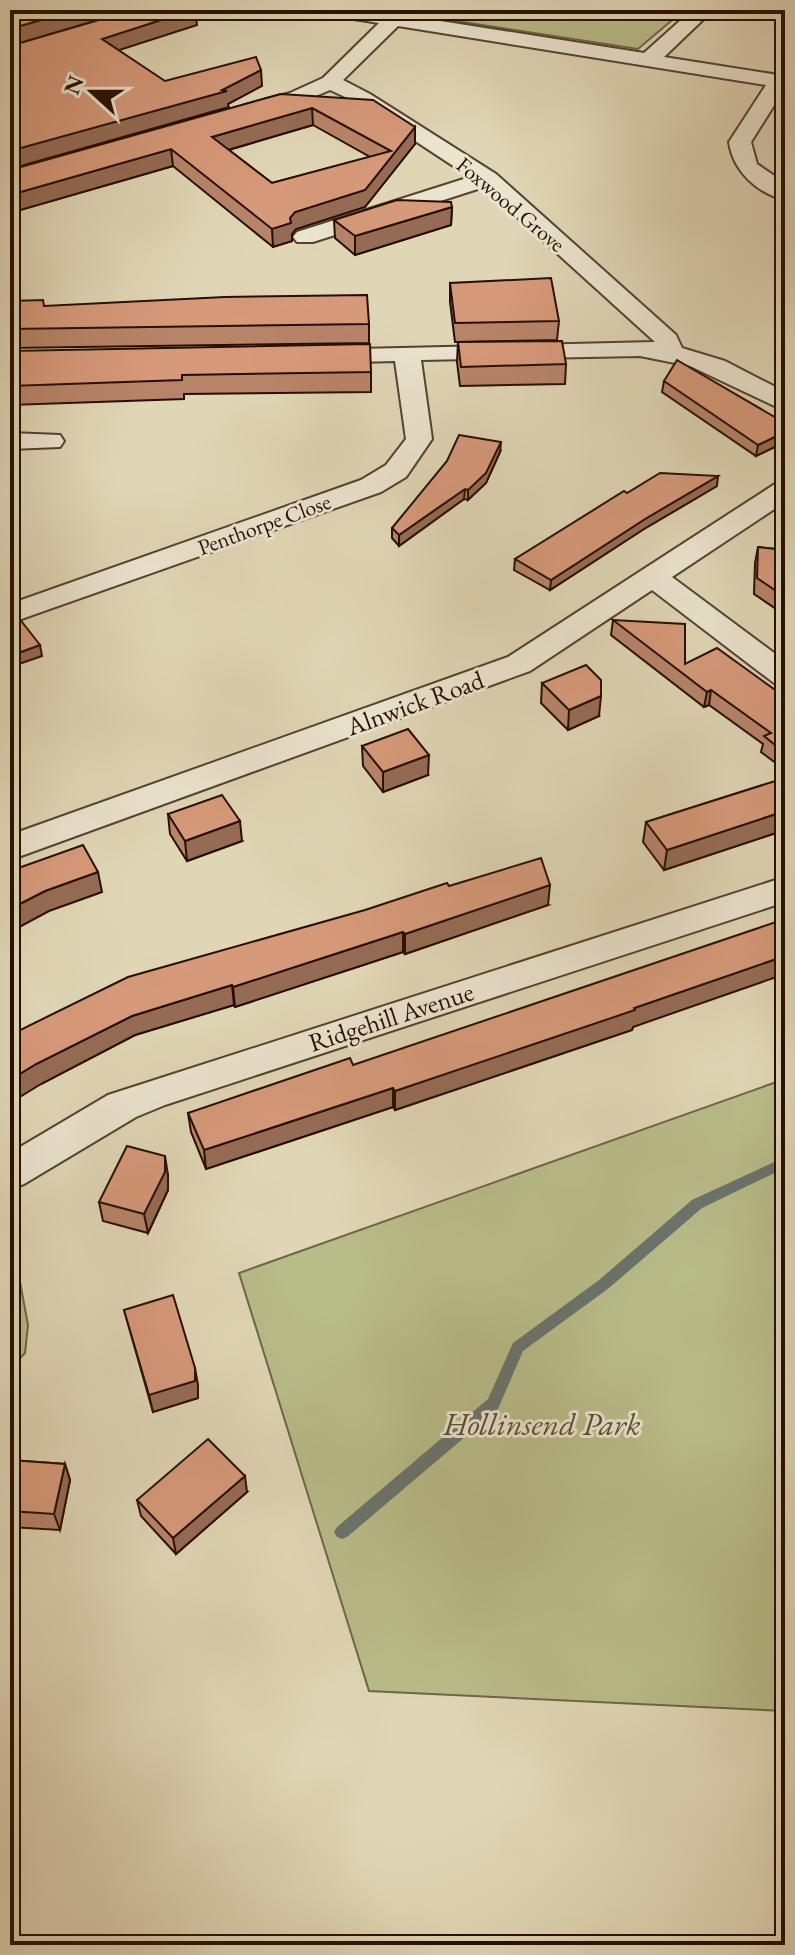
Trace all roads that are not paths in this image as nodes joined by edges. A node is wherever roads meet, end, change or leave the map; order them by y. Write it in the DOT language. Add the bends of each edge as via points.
graph roads {
  1 [pos="335,10"];
  2 [pos="703,10"];
  3 [pos="393,20"];
  4 [pos="649,60"];
  5 [pos="330,82"];
  6 [pos="782,82"];
  7 [pos="236,114"];
  8 [pos="488,179"];
  9 [pos="785,193"];
  10 [pos="305,237"];
  11 [pos="671,351"];
  12 [pos="407,353"];
  13 [pos="296,355"];
  14 [pos="785,403"];
  15 [pos="10,441"];
  16 [pos="51,441"];
  17 [pos="785,490"];
  18 [pos="654,577"];
  19 [pos="10,614"];
  20 [pos="785,676"];
  21 [pos="10,848"];
  22 [pos="785,889"];
  23 [pos="10,1173"];
  1 -- 3 [label="street"];
  2 -- 4 [label="street"];
  3 -- 4 [label="street"];
  3 -- 5 [label="street"];
  4 -- 6 [label="street"];
  5 -- 7 [label="street"];
  5 -- 8 [label="street, Foxwood Grove"];
  6 -- 9 [label="street" via="740,142 740,151 750,170"];
  8 -- 10 [label="street"];
  8 -- 11 [label="street, Foxwood Grove" via="667,340"];
  11 -- 12 [label="street" via="606,347"];
  11 -- 14 [label="street" via="721,368"];
  12 -- 13 [label="street"];
  12 -- 19 [label="street, Penthorpe Close" via="419,439 396,471 371,486"];
  15 -- 16 [label="street"];
  17 -- 18 [label="street, Alnwick Road"];
  18 -- 20 [label="street"];
  18 -- 21 [label="street, Alnwick Road" via="499,673"];
  22 -- 23 [label="street, Ridgehill Avenue" via="152,1094 122,1106"];
}
